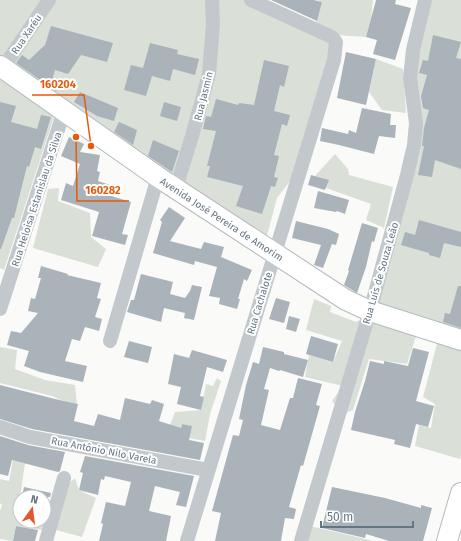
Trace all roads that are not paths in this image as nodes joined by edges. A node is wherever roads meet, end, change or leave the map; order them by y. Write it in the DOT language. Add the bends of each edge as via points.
graph roads {
  1 [pos="49,0"];
  2 [pos="212,0"];
  3 [pos="251,0"];
  4 [pos="425,0"];
  5 [pos="2,67"];
  6 [pos="64,111"];
  7 [pos="158,177"];
  8 [pos="176,188"];
  9 [pos="274,252"];
  10 [pos="0,309"];
  11 [pos="370,311"];
  12 [pos="110,340"];
  13 [pos="461,340"];
  14 [pos="0,427"];
  15 [pos="208,470"];
  16 [pos="64,478"];
  17 [pos="461,493"];
  18 [pos="46,541"];
  19 [pos="187,541"];
  20 [pos="302,541"];
  21 [pos="447,541"];
  1 -- 5 [label="street, Rua Xaréu"];
  2 -- 8 [label="street, Rua Jasmin" via="209,74"];
  3 -- 9 [label="street, Rua Cachalote" via="326,34 336,42 334,60"];
  4 -- 11 [label="street, Rua Luís de Souza Leão" via="413,50 410,78 416,123 414,145"];
  5 -- 6 [label="main road, Avenida José Pereira de Amorim"];
  6 -- 7 [label="main road, Avenida José Pereira de Amorim"];
  6 -- 10 [label="street, Rua Heloisa Estanislau da Silva"];
  7 -- 8 [label="main road, Avenida José Pereira de Amorim"];
  7 -- 12 [label="street"];
  8 -- 9 [label="main road, Avenida José Pereira de Amorim"];
  9 -- 11 [label="main road, Avenida José Pereira de Amorim" via="346,300"];
  9 -- 15 [label="street, Rua Cachalote"];
  11 -- 13 [label="main road, Avenida José Pereira de Amorim"];
  11 -- 20 [label="street, Rua Luís de Souza Leão"];
  14 -- 15 [label="street, Rua Antônio Nilo Varela" via="30,437"];
  15 -- 19 [label="street, Rua Cachalote"];
  16 -- 18 [label="street"];
  17 -- 21 [label="main road"];
}
